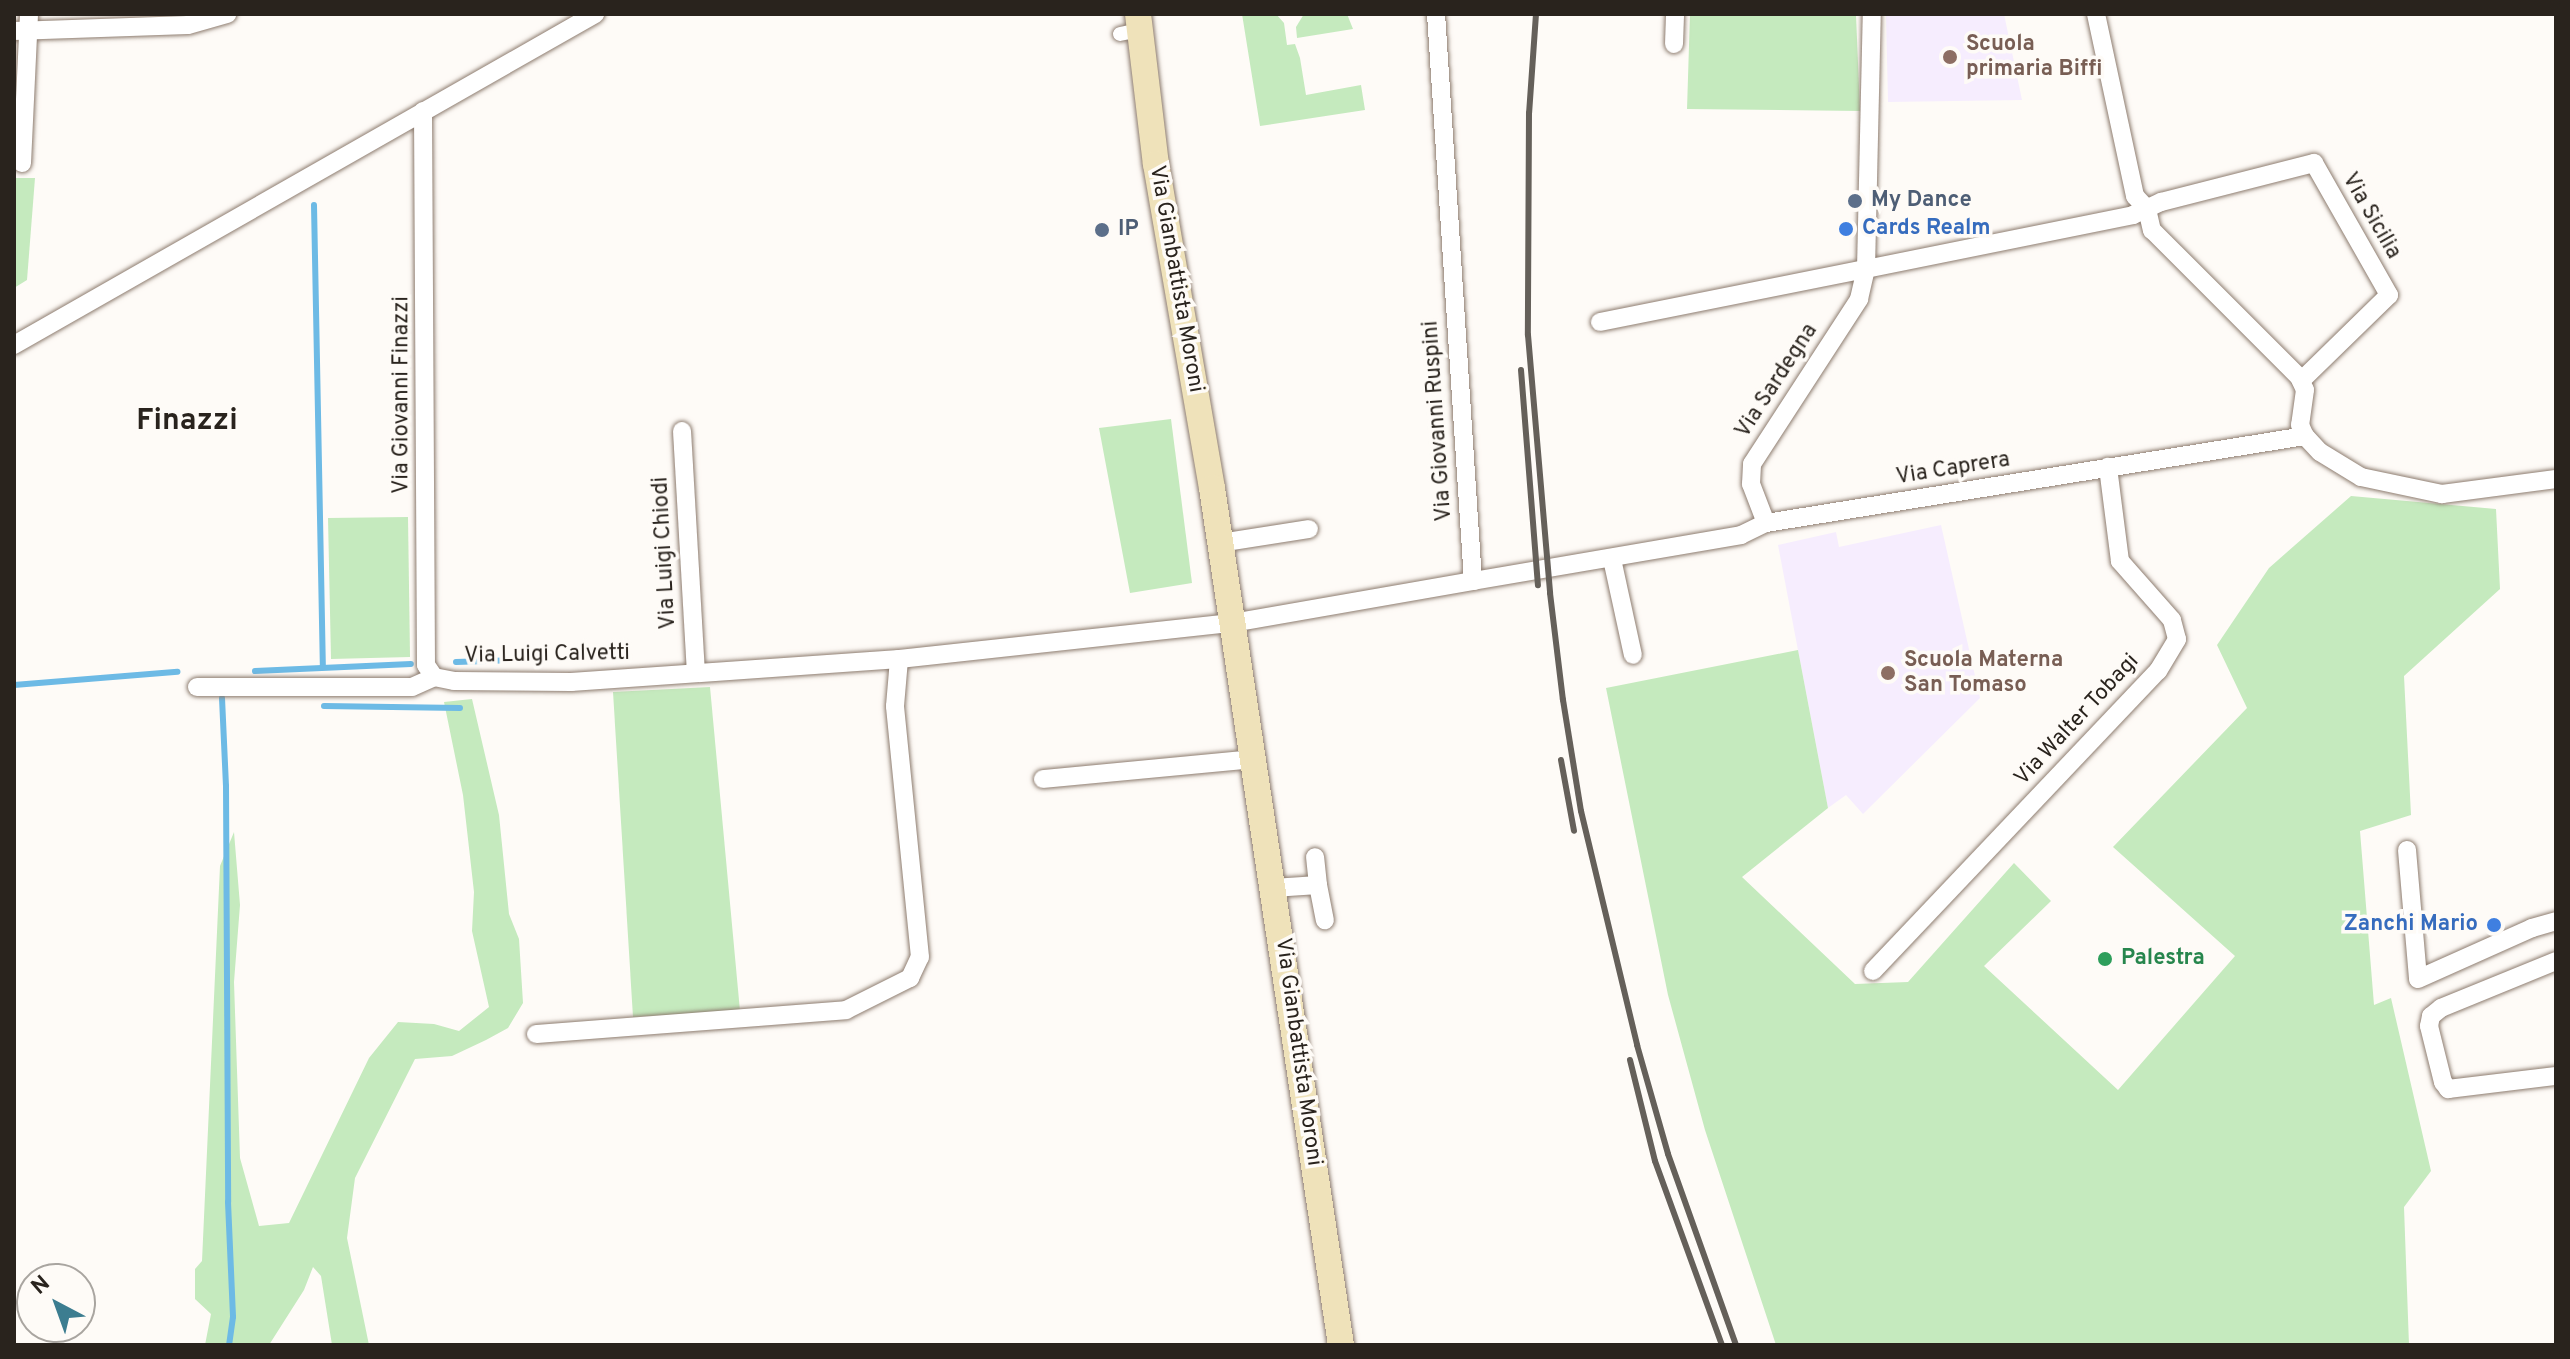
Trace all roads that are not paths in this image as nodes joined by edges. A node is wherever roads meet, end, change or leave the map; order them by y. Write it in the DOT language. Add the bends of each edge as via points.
graph roads {
  1 [pos="227,14"];
  2 [pos="595,14"];
  3 [pos="1436,14"];
  4 [pos="1675,14"];
  5 [pos="1872,14"];
  6 [pos="2096,14"];
  7 [pos="1135,22"];
  8 [pos="24,25"];
  9 [pos="1674,44"];
  10 [pos="423,111"];
  11 [pos="22,163"];
  12 [pos="2147,209"];
  13 [pos="1866,269"];
  14 [pos="1600,322"];
  15 [pos="14,345"];
  16 [pos="2301,381"];
  17 [pos="682,431"];
  18 [pos="2305,436"];
  19 [pos="2108,467"];
  20 [pos="2556,479"];
  21 [pos="1766,523"];
  22 [pos="1309,529"];
  23 [pos="1220,543"];
  24 [pos="1612,559"];
  25 [pos="1473,581"];
  26 [pos="1232,623"];
  27 [pos="1633,655"];
  28 [pos="899,659"];
  29 [pos="696,673"];
  30 [pos="434,677"];
  31 [pos="197,687"];
  32 [pos="1253,759"];
  33 [pos="1043,779"];
  34 [pos="2407,850"];
  35 [pos="1315,857"];
  36 [pos="1318,885"];
  37 [pos="1273,888"];
  38 [pos="1325,920"];
  39 [pos="2556,921"];
  40 [pos="2556,961"];
  41 [pos="1873,971"];
  42 [pos="536,1034"];
  43 [pos="2556,1076"];
  44 [pos="1341,1345"];
  1 -- 8 [label="street" via="188,25"];
  2 -- 10 [label="street"];
  3 -- 25 [label="street, Via Giovanni Ruspini"];
  4 -- 9 [label="street"];
  5 -- 13 [label="street, Via Sardegna"];
  6 -- 12 [label="street" via="2135,196"];
  7 -- 23 [label="main road, Via Gianbattista Moroni"];
  8 -- 11 [label="street"];
  10 -- 15 [label="street"];
  10 -- 30 [label="street, Via Giovanni Finazzi" via="426,665"];
  12 -- 13 [label="street"];
  12 -- 16 [label="street" via="2152,230"];
  12 -- 16 [label="street, Via Sicilia" via="2314,163 2389,295"];
  13 -- 14 [label="street"];
  13 -- 21 [label="street, Via Sardegna" via="1859,299 1752,464 1751,484"];
  16 -- 18 [label="street" via="2305,399 2300,425"];
  17 -- 29 [label="street, Via Luigi Chiodi"];
  18 -- 19 [label="street, Via Caprera"];
  18 -- 20 [label="street" via="2338,466 2361,477 2442,494"];
  19 -- 21 [label="street, Via Caprera"];
  19 -- 41 [label="street, Via Walter Tobagi" via="2120,561 2172,620 2177,639 2158,671"];
  21 -- 24 [label="street, Via Caprera" via="1741,535"];
  22 -- 23 [label="street"];
  23 -- 26 [label="main road, Via Gianbattista Moroni"];
  24 -- 25 [label="street, Via Caprera"];
  24 -- 27 [label="street"];
  25 -- 26 [label="street"];
  26 -- 28 [label="street, Via Luigi Calvetti"];
  26 -- 32 [label="main road, Via Gianbattista Moroni"];
  28 -- 29 [label="street, Via Luigi Calvetti"];
  28 -- 42 [label="street" via="895,706 920,957 910,978 846,1010"];
  29 -- 30 [label="street, Via Luigi Calvetti" via="571,682"];
  30 -- 31 [label="street, Via Luigi Calvetti" via="412,687"];
  32 -- 33 [label="street"];
  32 -- 37 [label="main road, Via Gianbattista Moroni"];
  34 -- 39 [label="street" via="2418,979"];
  35 -- 36 [label="street"];
  36 -- 37 [label="street"];
  36 -- 38 [label="street"];
  37 -- 44 [label="main road, Via Gianbattista Moroni"];
  40 -- 43 [label="street" via="2436,1011 2429,1026 2448,1089"];
}
